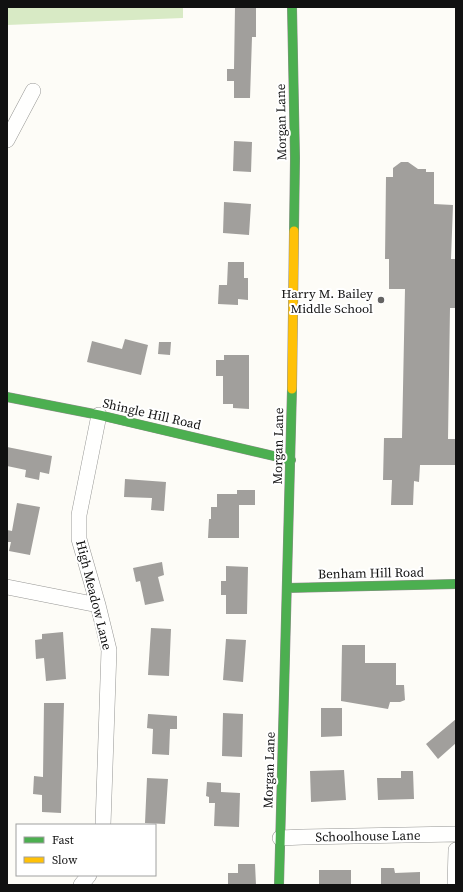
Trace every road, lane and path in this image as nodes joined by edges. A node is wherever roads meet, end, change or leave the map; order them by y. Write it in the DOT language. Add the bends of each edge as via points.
graph roads {
  1 [pos="292,7"];
  2 [pos="33,91"];
  3 [pos="7,140"];
  4 [pos="7,397"];
  5 [pos="99,415"];
  6 [pos="290,460"];
  7 [pos="456,584"];
  8 [pos="7,587"];
  9 [pos="287,588"];
  10 [pos="98,605"];
  11 [pos="103,824"];
  12 [pos="456,834"];
  13 [pos="280,838"];
  14 [pos="456,850"];
  15 [pos="88,876"];
  16 [pos="81,885"];
  17 [pos="279,885"];
  18 [pos="455,885"];
  1 -- 6 [label="street, Morgan Lane" via="295,158"];
  2 -- 3 [label="street"];
  4 -- 5 [label="street, Shingle Hill Road"];
  5 -- 6 [label="street, Shingle Hill Road"];
  5 -- 10 [label="street, High Meadow Lane" via="79,514 79,539"];
  6 -- 9 [label="street, Morgan Lane"];
  7 -- 9 [label="street, Benham Hill Road"];
  8 -- 10 [label="street"];
  9 -- 13 [label="street, Morgan Lane"];
  10 -- 11 [label="street, High Meadow Lane" via="109,650"];
  12 -- 13 [label="street, Schoolhouse Lane"];
  13 -- 17 [label="street, Morgan Lane"];
  14 -- 18 [label="street"];
  15 -- 16 [label="street"];
}
